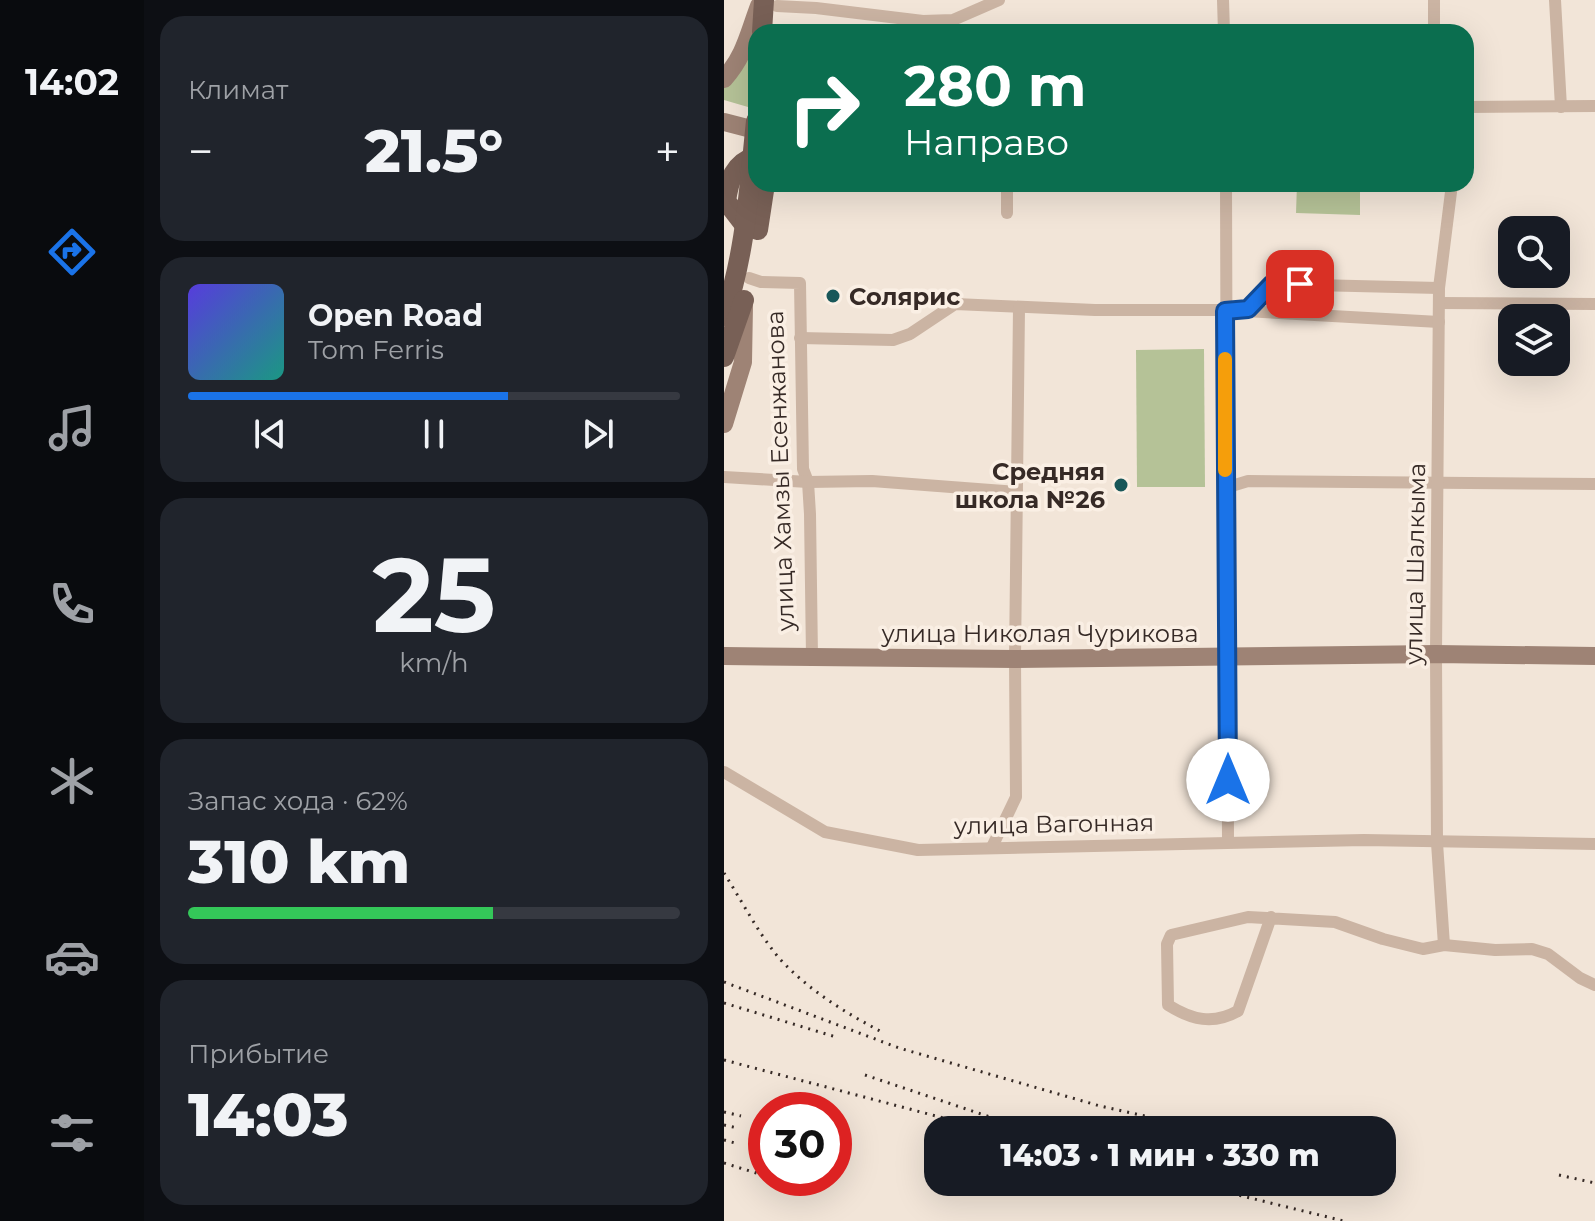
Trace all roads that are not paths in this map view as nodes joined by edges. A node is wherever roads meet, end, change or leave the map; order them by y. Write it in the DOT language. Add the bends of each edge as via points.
graph roads {
  1 [pos="999,0"];
  2 [pos="1223,0"];
  3 [pos="1434,0"];
  4 [pos="1555,0"];
  5 [pos="770,2"];
  6 [pos="758,24"];
  7 [pos="764,24"];
  8 [pos="774,24"];
  9 [pos="1224,24"];
  10 [pos="1434,24"];
  11 [pos="748,42"];
  12 [pos="724,79"];
  13 [pos="1595,106"];
  14 [pos="1474,107"];
  15 [pos="1561,107"];
  16 [pos="724,122"];
  17 [pos="748,128"];
  18 [pos="748,160"];
  19 [pos="750,192"];
  20 [pos="763,192"];
  21 [pos="1007,192"];
  22 [pos="1226,192"];
  23 [pos="1451,192"];
  24 [pos="725,200"];
  25 [pos="1007,213"];
  26 [pos="746,227"];
  27 [pos="741,252"];
  28 [pos="1439,288"];
  29 [pos="739,290"];
  30 [pos="1439,303"];
  31 [pos="1595,304"];
  32 [pos="1019,308"];
  33 [pos="1241,310"];
  34 [pos="1225,311"];
  35 [pos="724,316"];
  36 [pos="1439,322"];
  37 [pos="800,338"];
  38 [pos="724,357"];
  39 [pos="724,424"];
  40 [pos="724,477"];
  41 [pos="808,482"];
  42 [pos="1439,483"];
  43 [pos="1595,484"];
  44 [pos="1225,488"];
  45 [pos="1017,492"];
  46 [pos="1436,654"];
  47 [pos="724,656"];
  48 [pos="1595,656"];
  49 [pos="812,657"];
  50 [pos="1227,657"];
  51 [pos="1015,659"];
  52 [pos="724,772"];
  53 [pos="1228,842"];
  54 [pos="1437,843"];
  55 [pos="1595,844"];
  56 [pos="992,847"];
  57 [pos="1271,917"];
  58 [pos="1444,945"];
  59 [pos="1595,985"];
  1 -- 5 [label="street" via="953,20 923,21"];
  2 -- 9 [label="street"];
  3 -- 10 [label="street"];
  4 -- 15 [label="street"];
  5 -- 6 [label="street"];
  5 -- 7 [label="main road"];
  5 -- 8 [label="main road"];
  11 -- 12 [label="street"];
  13 -- 15 [label="street"];
  14 -- 15 [label="street"];
  16 -- 17 [label="street"];
  18 -- 24 [label="main road" via="733,174"];
  19 -- 26 [label="main road, улица Хамзы Есенжанова"];
  20 -- 29 [label="main road, улица Хамзы Есенжанова"];
  21 -- 25 [label="street"];
  22 -- 34 [label="street"];
  23 -- 28 [label="street, улица Шалкыма"];
  24 -- 26 [label="main road"];
  26 -- 27 [label="main road, улица Хамзы Есенжанова"];
  27 -- 29 [label="street"];
  27 -- 35 [label="main road, улица Хамзы Есенжанова"];
  28 -- 30 [label="street, улица Шалкыма"];
  28 -- 33 [label="street" via="1272,284 1254,305"];
  29 -- 37 [label="street, улица Хамзы Есенжанова" via="761,282 800,283"];
  29 -- 38 [label="main road, улица Хамзы Есенжанова"];
  29 -- 39 [label="street" via="743,362"];
  30 -- 31 [label="street"];
  30 -- 36 [label="street, улица Шалкыма"];
  32 -- 34 [label="street"];
  32 -- 37 [label="street" via="955,304 893,340"];
  32 -- 45 [label="street"];
  33 -- 34 [label="street"];
  33 -- 36 [label="street"];
  34 -- 44 [label="street"];
  36 -- 42 [label="street, улица Шалкыма"];
  37 -- 41 [label="street, улица Хамзы Есенжанова" via="803,469"];
  40 -- 41 [label="street"];
  41 -- 45 [label="street" via="872,481"];
  41 -- 49 [label="street, улица Хамзы Есенжанова"];
  42 -- 43 [label="street"];
  42 -- 44 [label="street" via="1248,481"];
  42 -- 46 [label="street, улица Шалкыма"];
  44 -- 50 [label="street"];
  45 -- 51 [label="street"];
  46 -- 48 [label="street, улица Николая Чурикова"];
  46 -- 50 [label="street, улица Николая Чурикова"];
  46 -- 54 [label="street, улица Шалкыма"];
  47 -- 49 [label="street, улица Николая Чурикова"];
  49 -- 51 [label="street, улица Николая Чурикова"];
  50 -- 51 [label="street, улица Николая Чурикова"];
  50 -- 53 [label="street"];
  51 -- 56 [label="street" via="1016,797"];
  52 -- 56 [label="street, улица Вагонная" via="825,832 918,850"];
  53 -- 54 [label="street, улица Вагонная"];
  53 -- 56 [label="street, улица Вагонная"];
  54 -- 55 [label="street, улица Вагонная"];
  54 -- 58 [label="street, улица Шалкыма"];
  57 -- 57 [label="street" via="1238,1011 1206,1021 1168,1005 1171,935 1248,917"];
  57 -- 58 [label="street" via="1335,922 1423,949"];
  58 -- 59 [label="street" via="1532,949"];
}
